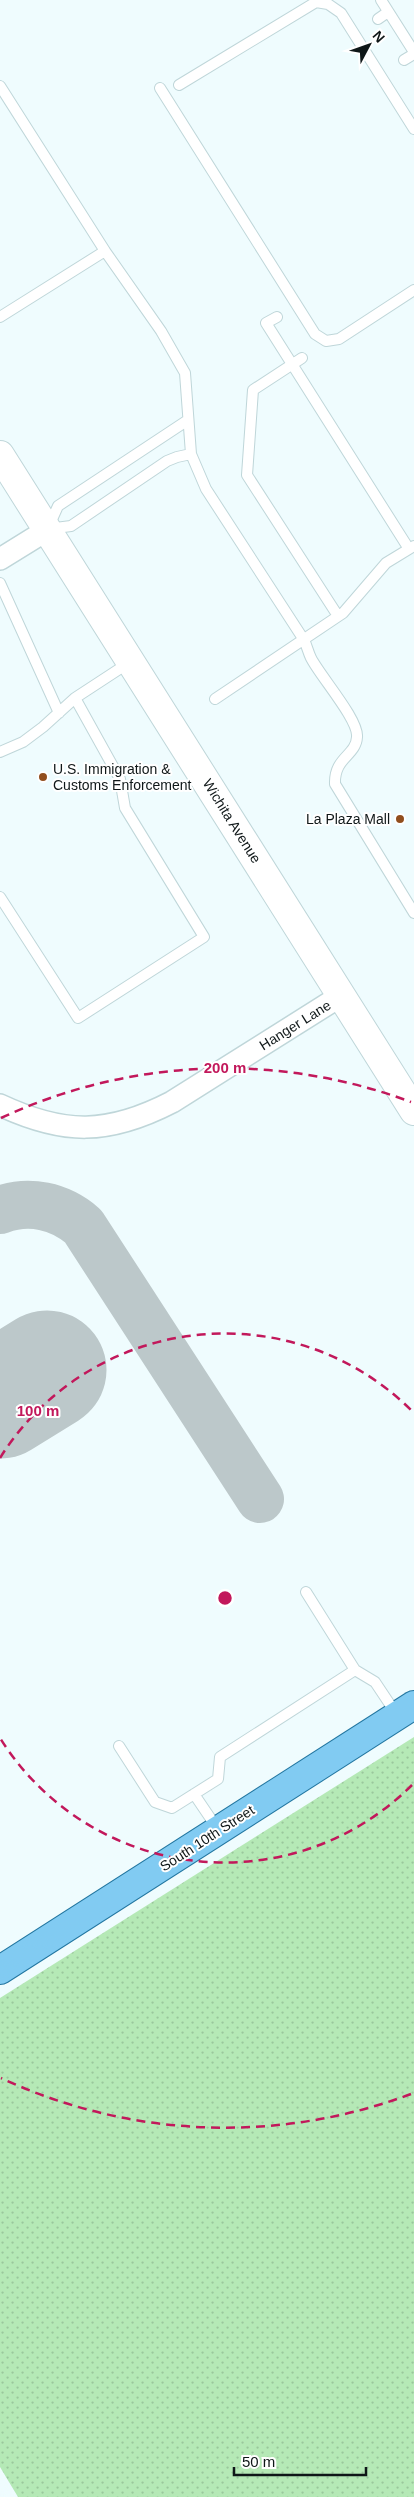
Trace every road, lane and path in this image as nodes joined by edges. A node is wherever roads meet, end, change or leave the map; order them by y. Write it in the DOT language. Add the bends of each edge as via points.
graph roads {
  1 [pos="381,0"];
  2 [pos="388,12"];
  3 [pos="378,19"];
  4 [pos="414,53"];
  5 [pos="404,60"];
  6 [pos="179,85"];
  7 [pos="0,86"];
  8 [pos="160,88"];
  9 [pos="414,130"];
  10 [pos="104,251"];
  11 [pos="414,290"];
  12 [pos="277,317"];
  13 [pos="0,318"];
  14 [pos="302,358"];
  15 [pos="292,365"];
  16 [pos="188,420"];
  17 [pos="191,454"];
  18 [pos="0,455"];
  19 [pos="47,530"];
  20 [pos="412,547"];
  21 [pos="0,559"];
  22 [pos="0,583"];
  23 [pos="338,616"];
  24 [pos="304,640"];
  25 [pos="131,662"];
  26 [pos="75,698"];
  27 [pos="215,699"];
  28 [pos="59,713"];
  29 [pos="0,752"];
  30 [pos="0,897"];
  31 [pos="414,913"];
  32 [pos="342,995"];
  33 [pos="0,1105"];
  34 [pos="414,1111"];
  35 [pos="306,1592"];
  36 [pos="355,1670"];
  37 [pos="406,1711"];
  38 [pos="119,1746"];
  39 [pos="194,1794"];
  40 [pos="218,1830"];
  41 [pos="0,1970"];
  1 -- 2 [label="lane"];
  2 -- 3 [label="lane"];
  2 -- 4 [label="lane"];
  4 -- 5 [label="lane"];
  6 -- 9 [label="lane" via="316,2 328,4 341,13"];
  7 -- 10 [label="lane"];
  8 -- 11 [label="lane" via="315,334 326,341 339,339"];
  10 -- 13 [label="lane"];
  10 -- 16 [label="lane" via="138,296 185,373"];
  12 -- 15 [label="lane" via="266,323"];
  14 -- 15 [label="lane"];
  15 -- 20 [label="lane"];
  15 -- 23 [label="lane" via="253,390 247,475"];
  16 -- 17 [label="lane"];
  16 -- 19 [label="lane" via="58,506"];
  17 -- 19 [label="lane" via="167,461 71,526"];
  17 -- 24 [label="lane" via="206,489"];
  18 -- 19 [label="main road, Wichita Avenue"];
  19 -- 21 [label="street"];
  19 -- 25 [label="main road, Wichita Avenue"];
  20 -- 23 [label="lane" via="386,563"];
  22 -- 28 [label="lane"];
  23 -- 24 [label="lane"];
  24 -- 27 [label="lane"];
  24 -- 31 [label="lane" via="311,658 357,732 355,745 337,767 335,784"];
  25 -- 26 [label="lane"];
  25 -- 32 [label="main road, Wichita Avenue"];
  26 -- 28 [label="lane"];
  26 -- 30 [label="lane" via="120,780 125,808 204,937 78,1018"];
  28 -- 29 [label="lane" via="23,742"];
  32 -- 33 [label="street, Hanger Lane" via="143,1117 104,1127 62,1127"];
  32 -- 34 [label="main road, Wichita Avenue"];
  35 -- 36 [label="lane"];
  36 -- 37 [label="lane" via="375,1682"];
  36 -- 39 [label="lane" via="220,1757 218,1779"];
  37 -- 40 [label="main road, South 10th Street"];
  38 -- 39 [label="lane" via="155,1802 172,1808"];
  39 -- 40 [label="lane"];
  40 -- 41 [label="main road, South 10th Street"];
}
